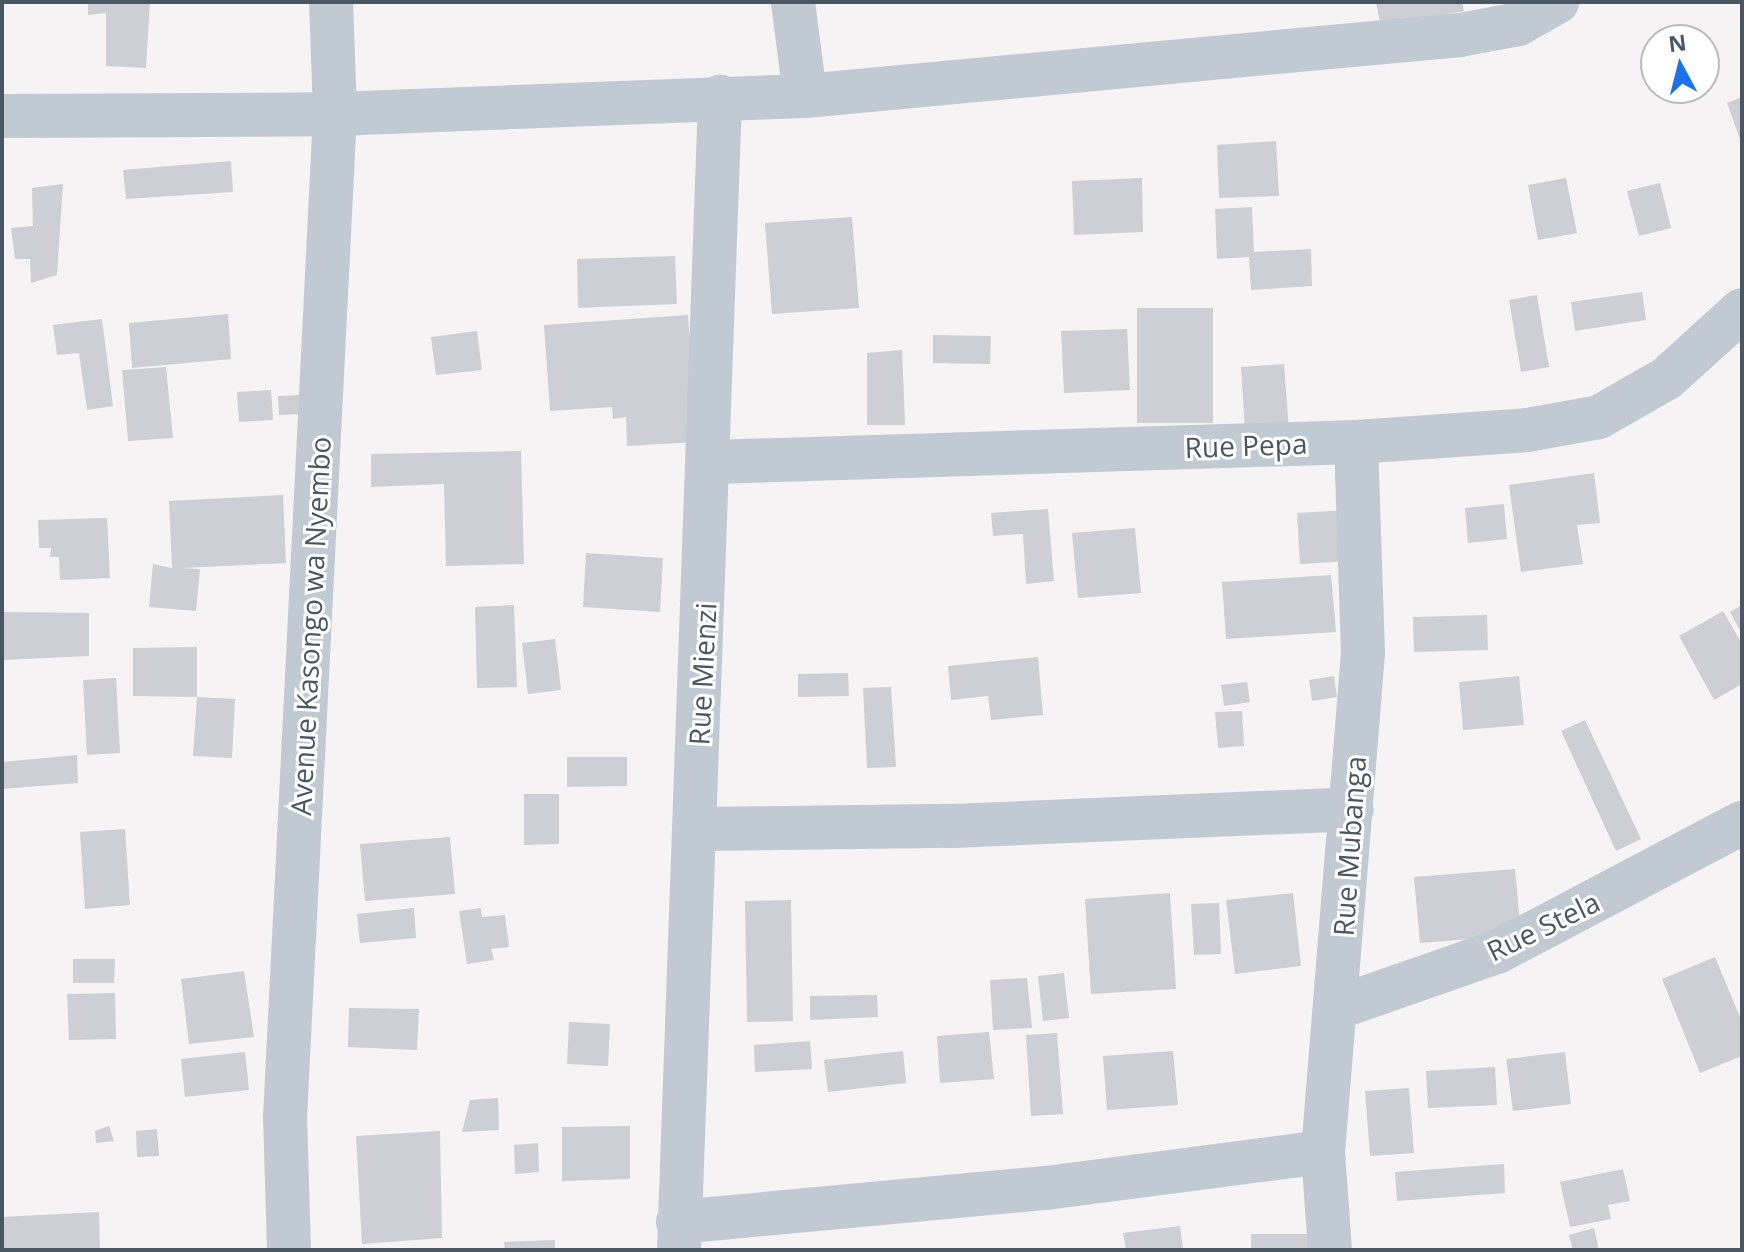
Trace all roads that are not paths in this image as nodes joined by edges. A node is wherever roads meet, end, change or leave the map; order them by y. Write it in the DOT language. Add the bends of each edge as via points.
graph roads {
  1 [pos="331,2"];
  2 [pos="793,2"];
  3 [pos="1557,2"];
  4 [pos="805,96"];
  5 [pos="720,97"];
  6 [pos="335,114"];
  7 [pos="2,116"];
  8 [pos="1742,310"];
  9 [pos="1356,442"];
  10 [pos="712,462"];
  11 [pos="1352,809"];
  12 [pos="1742,823"];
  13 [pos="695,829"];
  14 [pos="1336,1008"];
  15 [pos="1323,1152"];
  16 [pos="678,1236"];
  17 [pos="289,1250"];
  18 [pos="1330,1250"];
  1 -- 6 [label="street, Avenue Kasongo wa Nyembo"];
  2 -- 4 [label="street"];
  3 -- 4 [label="street" via="1518,24 1460,35"];
  4 -- 5 [label="street"];
  5 -- 6 [label="street"];
  5 -- 10 [label="street, Rue Mienzi"];
  6 -- 7 [label="street"];
  6 -- 17 [label="street, Avenue Kasongo wa Nyembo" via="285,1118"];
  8 -- 9 [label="street, Rue Pepa" via="1667,378 1599,417 1527,430"];
  9 -- 10 [label="street, Rue Pepa"];
  9 -- 11 [label="street, Rue Mubanga" via="1363,653"];
  10 -- 13 [label="street, Rue Mienzi"];
  11 -- 13 [label="street" via="952,826"];
  11 -- 14 [label="street, Rue Mubanga"];
  12 -- 14 [label="street, Rue Stela" via="1497,952"];
  13 -- 16 [label="street, Rue Mienzi"];
  14 -- 15 [label="street, Rue Mubanga"];
  15 -- 16 [label="street"];
  15 -- 18 [label="street, Rue Mubanga"];
}
